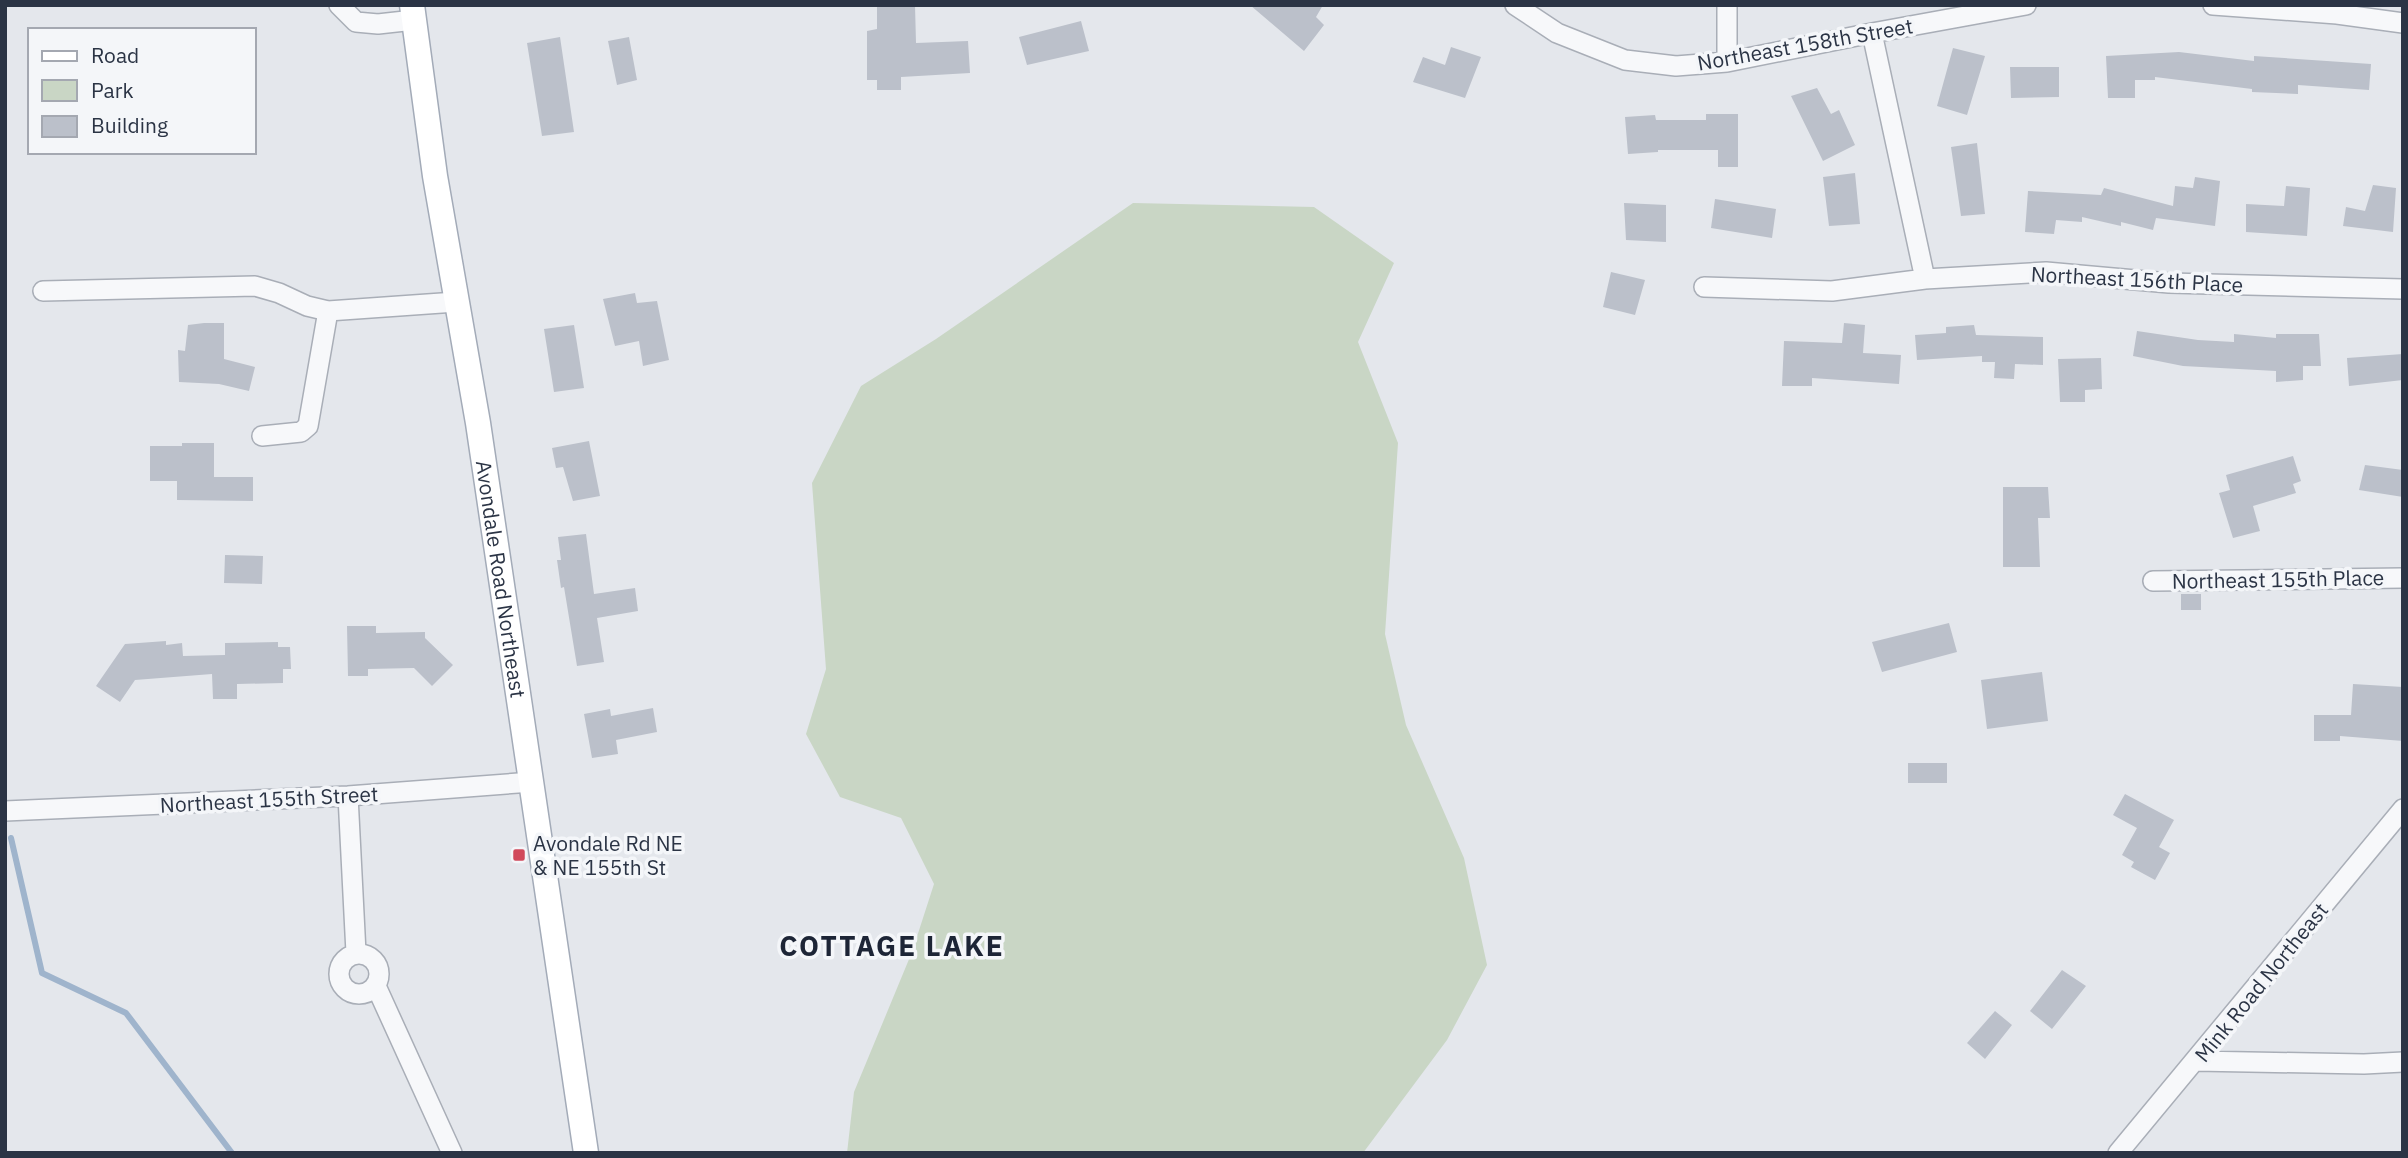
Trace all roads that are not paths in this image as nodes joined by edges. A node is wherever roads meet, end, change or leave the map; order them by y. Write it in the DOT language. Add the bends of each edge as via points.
graph roads {
  1 [pos="340,5"];
  2 [pos="1515,5"];
  3 [pos="1727,5"];
  4 [pos="2026,5"];
  5 [pos="2213,5"];
  6 [pos="2338,10"];
  7 [pos="413,12"];
  8 [pos="2403,23"];
  9 [pos="1872,33"];
  10 [pos="1727,62"];
  11 [pos="1925,279"];
  12 [pos="1704,287"];
  13 [pos="2403,289"];
  14 [pos="43,291"];
  15 [pos="456,302"];
  16 [pos="328,311"];
  17 [pos="262,436"];
  18 [pos="2403,578"];
  19 [pos="2153,581"];
  20 [pos="532,782"];
  21 [pos="348,796"];
  22 [pos="2403,809"];
  23 [pos="5,811"];
  24 [pos="356,953"];
  25 [pos="376,986"];
  26 [pos="2196,1061"];
  27 [pos="2403,1062"];
  28 [pos="452,1153"];
  29 [pos="586,1153"];
  30 [pos="2118,1153"];
  1 -- 7 [label="street" via="356,22 379,24"];
  2 -- 10 [label="street, Northeast 158th Street" via="1557,33 1625,60 1676,66"];
  3 -- 10 [label="street"];
  4 -- 9 [label="street, Northeast 158th Street"];
  5 -- 6 [label="street"];
  6 -- 8 [label="street"];
  7 -- 15 [label="main road, Avondale Road Northeast"];
  9 -- 10 [label="street, Northeast 158th Street"];
  9 -- 11 [label="street"];
  11 -- 12 [label="street, Northeast 156th Place" via="1832,291"];
  11 -- 13 [label="street, Northeast 156th Place" via="2046,272 2169,283"];
  14 -- 16 [label="street" via="255,286"];
  15 -- 16 [label="street"];
  15 -- 20 [label="main road, Avondale Road Northeast"];
  16 -- 17 [label="street" via="308,426 301,432"];
  18 -- 19 [label="street, Northeast 155th Place"];
  20 -- 21 [label="street, Northeast 155th Street"];
  20 -- 29 [label="main road, Avondale Road Northeast"];
  21 -- 23 [label="street, Northeast 155th Street"];
  21 -- 24 [label="street"];
  22 -- 26 [label="street, Mink Road Northeast"];
  24 -- 25 [label="street" via="369,956 378,965"];
  24 -- 25 [label="street" via="340,965 342,985 359,994"];
  25 -- 28 [label="street"];
  26 -- 27 [label="street"];
  26 -- 30 [label="street, Mink Road Northeast"];
}
